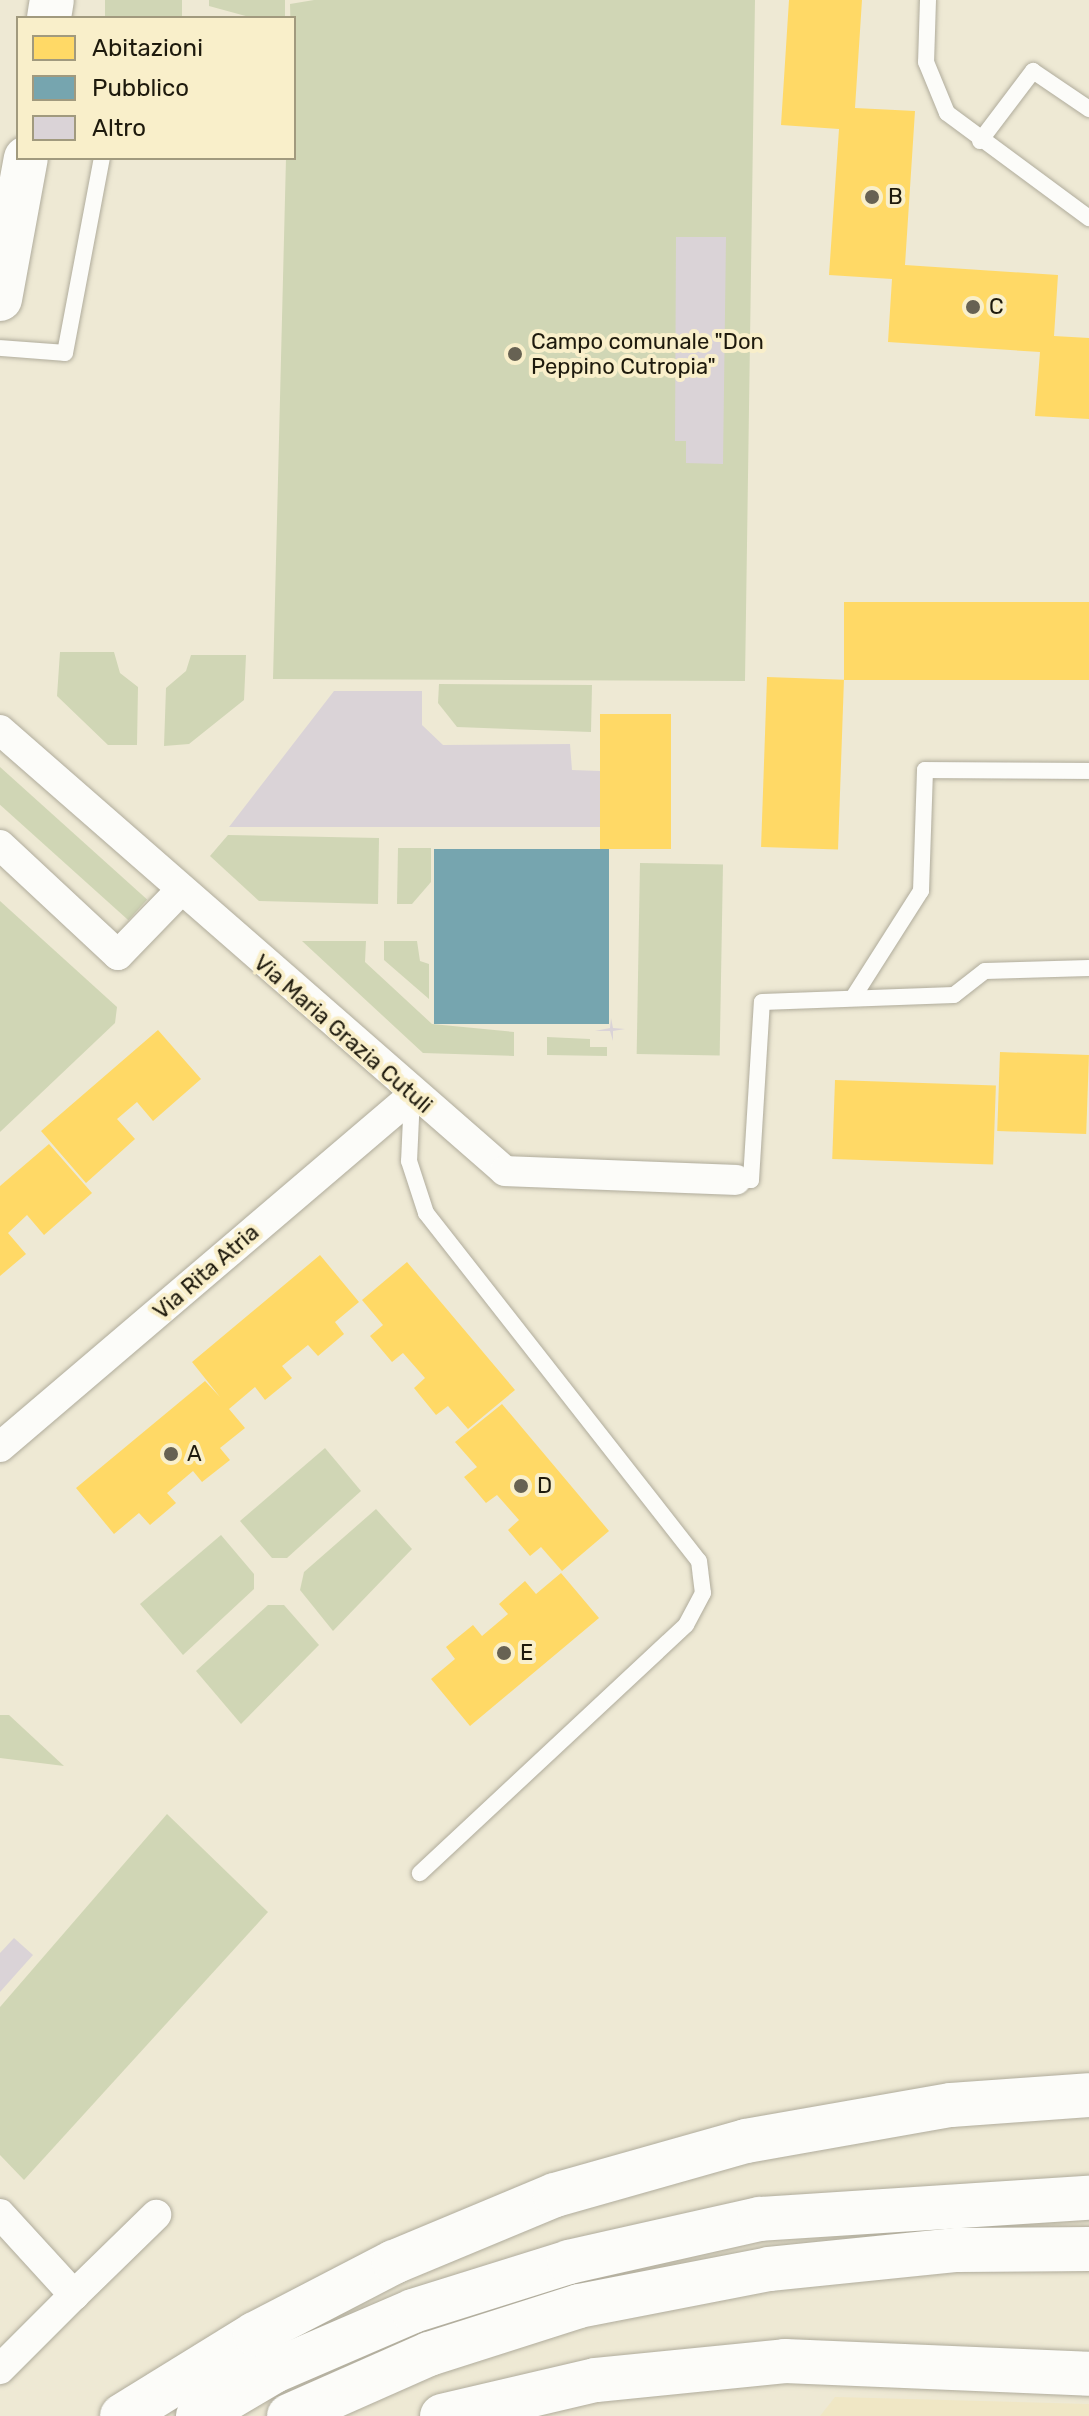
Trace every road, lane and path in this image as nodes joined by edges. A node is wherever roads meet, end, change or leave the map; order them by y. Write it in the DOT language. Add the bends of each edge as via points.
graph roads {
  1 [pos="928,0"];
  2 [pos="1089,109"];
  3 [pos="980,141"];
  4 [pos="26,160"];
  5 [pos="102,160"];
  6 [pos="1089,218"];
  7 [pos="0,299"];
  8 [pos="0,348"];
  9 [pos="0,730"];
  10 [pos="1089,771"];
  11 [pos="0,845"];
  12 [pos="181,890"];
  13 [pos="1089,968"];
  14 [pos="854,996"];
  15 [pos="412,1096"];
  16 [pos="743,1180"];
  17 [pos="0,1447"];
  18 [pos="420,1873"];
  19 [pos="1089,2095"];
  20 [pos="1089,2198"];
  21 [pos="0,2214"];
  22 [pos="156,2215"];
  23 [pos="1089,2249"];
  24 [pos="74,2295"];
  25 [pos="0,2369"];
  26 [pos="1089,2374"];
  27 [pos="122,2416"];
  28 [pos="198,2416"];
  29 [pos="289,2416"];
  30 [pos="442,2416"];
  1 -- 3 [label="lane" via="926,62 947,113"];
  2 -- 3 [label="lane" via="1033,71"];
  3 -- 6 [label="lane"];
  4 -- 7 [label="street"];
  5 -- 8 [label="lane" via="65,353"];
  9 -- 12 [label="street, Via Maria Grazia Cutuli"];
  10 -- 14 [label="lane" via="925,770 921,891"];
  11 -- 12 [label="street" via="118,955"];
  12 -- 15 [label="street, Via Maria Grazia Cutuli"];
  13 -- 14 [label="lane" via="985,971 954,995"];
  14 -- 16 [label="lane" via="762,1002"];
  15 -- 16 [label="street, Via Maria Grazia Cutuli" via="505,1171"];
  15 -- 17 [label="street, Via Rita Atria"];
  15 -- 18 [label="lane" via="409,1161 426,1213 699,1561 703,1593 686,1625"];
  19 -- 27 [label="street" via="951,2105 746,2141 555,2195 394,2262 255,2334"];
  20 -- 28 [label="street" via="760,2219 569,2262 413,2311 274,2371"];
  21 -- 24 [label="street"];
  22 -- 24 [label="street"];
  23 -- 29 [label="street" via="957,2250 769,2269 579,2306 429,2354"];
  24 -- 25 [label="street"];
  26 -- 30 [label="street" via="785,2361 596,2380"];
}
